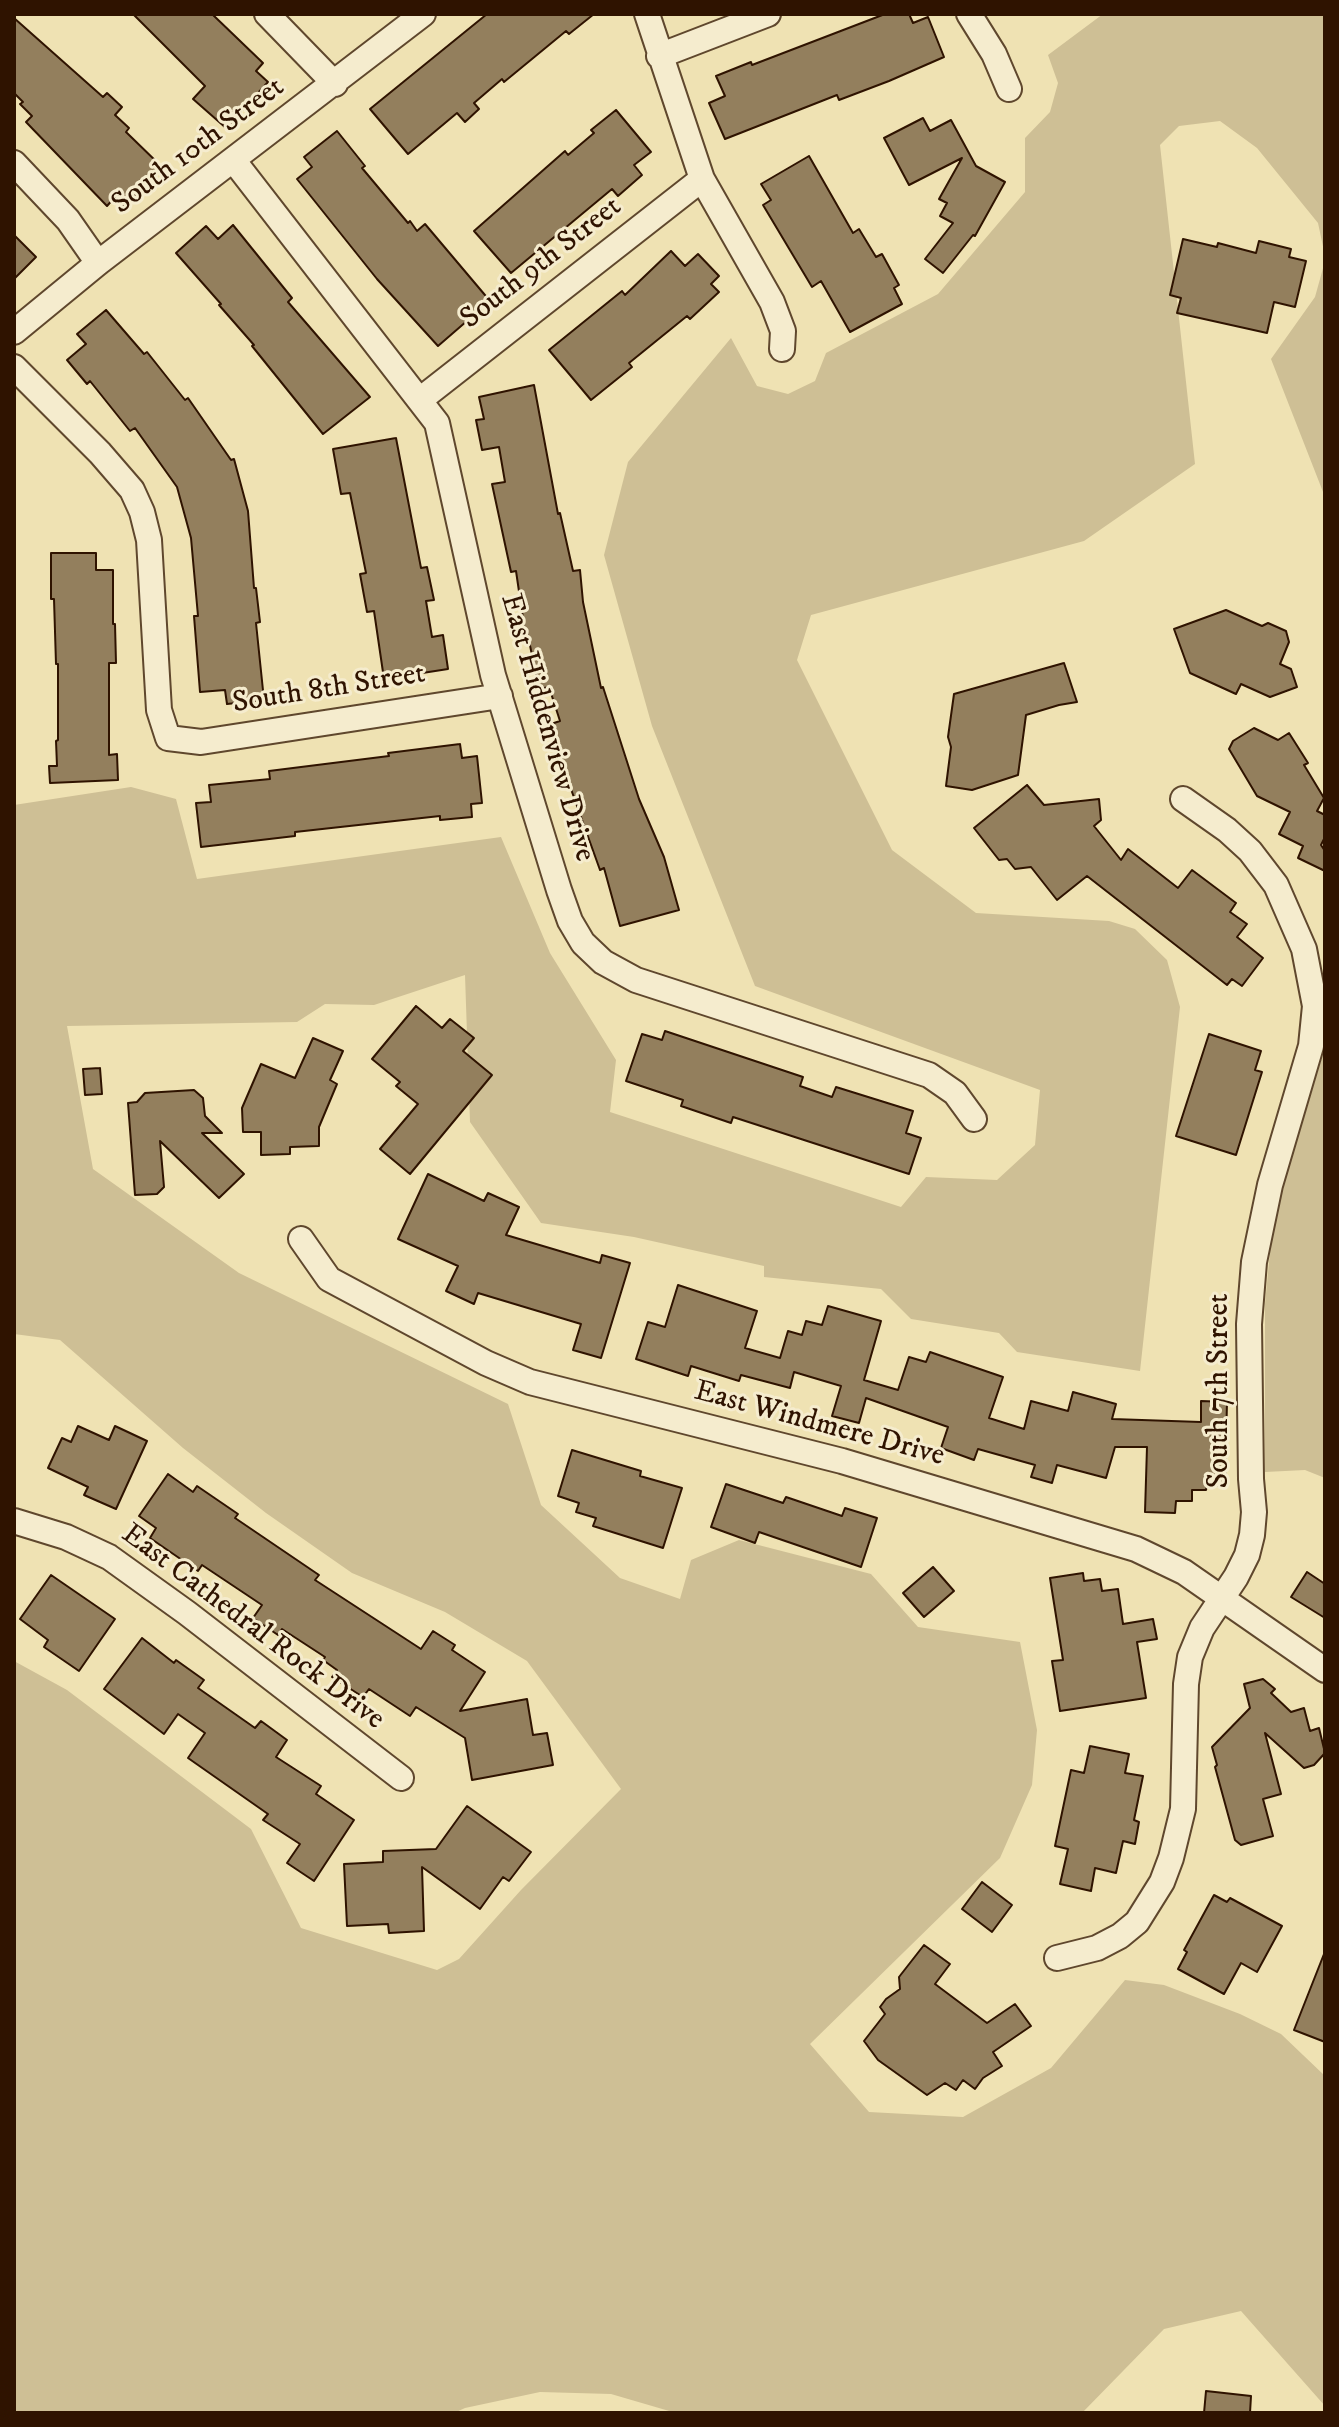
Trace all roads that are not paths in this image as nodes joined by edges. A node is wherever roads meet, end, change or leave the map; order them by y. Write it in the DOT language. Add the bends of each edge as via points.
graph roads {
  1 [pos="267,14"];
  2 [pos="423,14"];
  3 [pos="647,14"];
  4 [pos="768,14"];
  5 [pos="969,14"];
  6 [pos="659,56"];
  7 [pos="335,84"];
  8 [pos="1009,89"];
  9 [pos="234,161"];
  10 [pos="14,163"];
  11 [pos="702,179"];
  12 [pos="98,263"];
  13 [pos="14,332"];
  14 [pos="782,349"];
  15 [pos="14,367"];
  16 [pos="421,399"];
  17 [pos="500,696"];
  18 [pos="1183,799"];
  19 [pos="974,1119"];
  20 [pos="301,1239"];
  21 [pos="14,1521"];
  22 [pos="1222,1600"];
  23 [pos="1325,1670"];
  24 [pos="401,1778"];
  25 [pos="1057,1958"];
  1 -- 7 [label="street"];
  2 -- 7 [label="street, South 10th Street"];
  3 -- 6 [label="street"];
  4 -- 6 [label="street"];
  5 -- 8 [label="street"];
  6 -- 11 [label="street"];
  7 -- 9 [label="street, South 10th Street"];
  9 -- 12 [label="street, South 10th Street"];
  9 -- 16 [label="street, East Hiddenview Drive"];
  10 -- 12 [label="street" via="68,220"];
  11 -- 14 [label="street" via="772,302 783,331"];
  11 -- 16 [label="street, South 9th Street"];
  12 -- 13 [label="street, South 10th Street"];
  15 -- 17 [label="street, South 8th Street" via="100,453 132,490 142,512 149,540 159,710 168,738 201,742"];
  16 -- 17 [label="street, East Hiddenview Drive" via="437,423"];
  17 -- 19 [label="street, East Hiddenview Drive" via="570,921 603,962 636,980 929,1075 955,1093"];
  18 -- 22 [label="street, South 7th Street" via="1250,851 1276,885 1304,949 1315,1006 1311,1046 1270,1185 1254,1262 1249,1372 1254,1512 1247,1555"];
  20 -- 22 [label="street, East Windmere Drive" via="329,1279 530,1382 842,1461 1136,1549 1184,1572"];
  21 -- 24 [label="street, East Cathedral Rock Drive" via="109,1557"];
  22 -- 23 [label="street, East Windmere Drive"];
  22 -- 25 [label="street, South 7th Street" via="1190,1657 1183,1809 1162,1882 1137,1922 1120,1936"];
}
